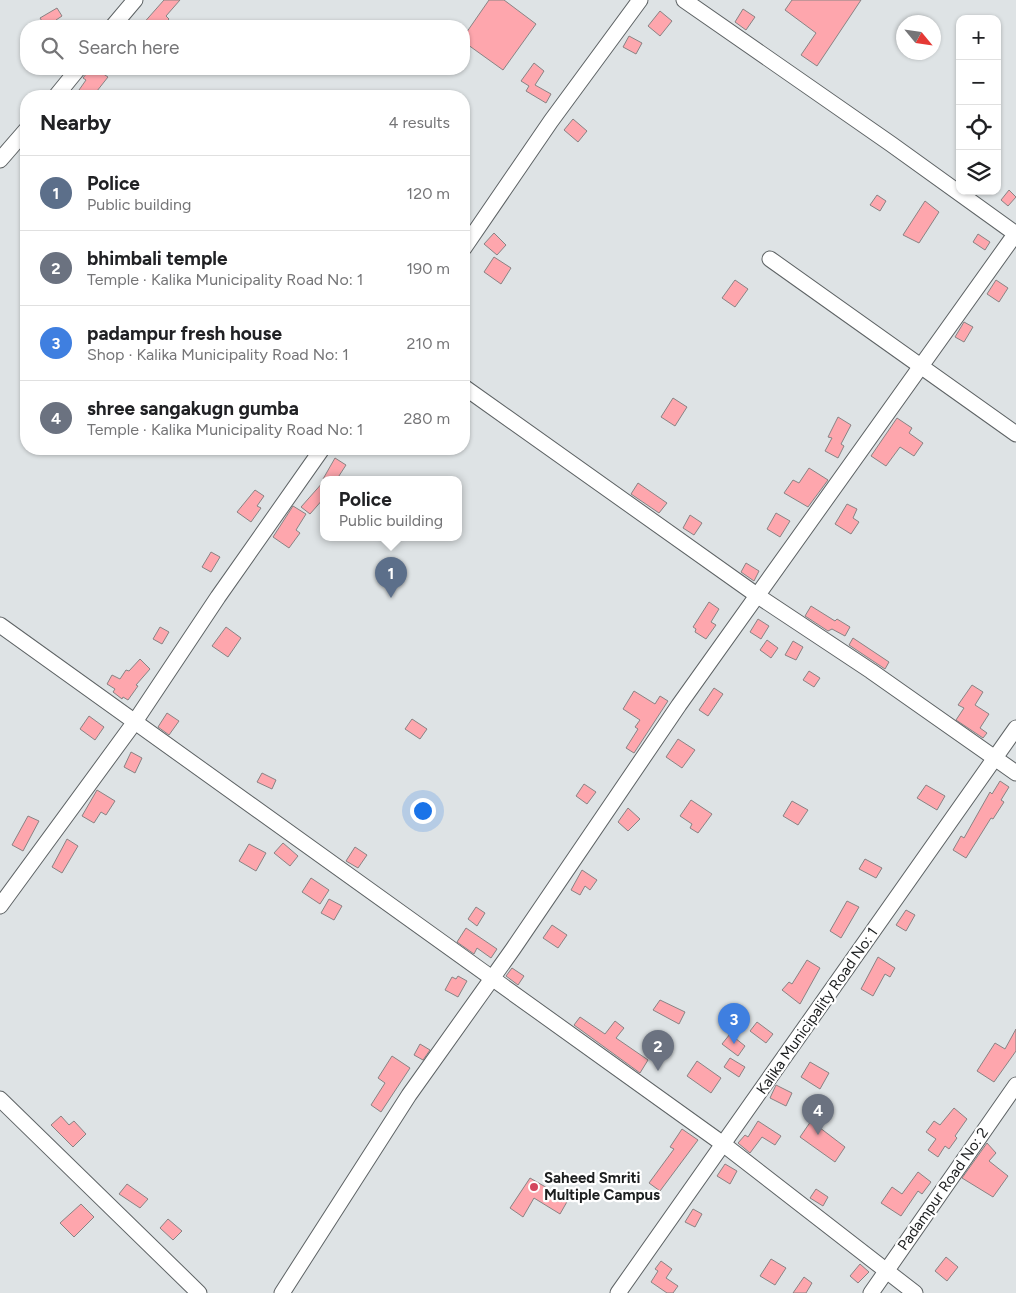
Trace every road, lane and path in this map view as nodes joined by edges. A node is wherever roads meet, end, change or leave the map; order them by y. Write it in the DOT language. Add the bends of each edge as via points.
graph roads {
  1 [pos="135,0"];
  2 [pos="640,0"];
  3 [pos="684,0"];
  4 [pos="118,20"];
  5 [pos="74,75"];
  6 [pos="63,90"];
  7 [pos="20,137"];
  8 [pos="0,160"];
  9 [pos="1016,234"];
  10 [pos="470,239"];
  11 [pos="770,259"];
  12 [pos="921,367"];
  13 [pos="470,391"];
  14 [pos="1016,434"];
  15 [pos="318,455"];
  16 [pos="758,596"];
  17 [pos="0,625"];
  18 [pos="134,723"];
  19 [pos="1016,728"];
  20 [pos="995,758"];
  21 [pos="1016,773"];
  22 [pos="0,906"];
  23 [pos="492,976"];
  24 [pos="1016,1085"];
  25 [pos="0,1099"];
  26 [pos="724,1144"];
  27 [pos="886,1272"];
  28 [pos="199,1293"];
  29 [pos="282,1293"];
  30 [pos="618,1293"];
  31 [pos="871,1293"];
  32 [pos="915,1293"];
  1 -- 4 [label="street"];
  2 -- 10 [label="street"];
  3 -- 9 [label="street"];
  5 -- 6 [label="street"];
  7 -- 8 [label="street"];
  9 -- 12 [label="street"];
  11 -- 12 [label="street"];
  12 -- 14 [label="street"];
  12 -- 16 [label="street"];
  13 -- 16 [label="street"];
  15 -- 18 [label="street"];
  16 -- 20 [label="street"];
  16 -- 23 [label="street"];
  17 -- 18 [label="street"];
  18 -- 22 [label="street"];
  18 -- 23 [label="street"];
  19 -- 20 [label="street, Kalika Municipality Road No: 1"];
  20 -- 21 [label="street"];
  20 -- 26 [label="street, Kalika Municipality Road No: 1"];
  23 -- 26 [label="street"];
  23 -- 29 [label="street" via="409,1095"];
  24 -- 27 [label="street, Padampur Road No: 2"];
  25 -- 28 [label="street"];
  26 -- 27 [label="street"];
  26 -- 30 [label="street, Kalika Municipality Road No: 1"];
  27 -- 31 [label="street, Padampur Road No: 2"];
  27 -- 32 [label="street"];
}
